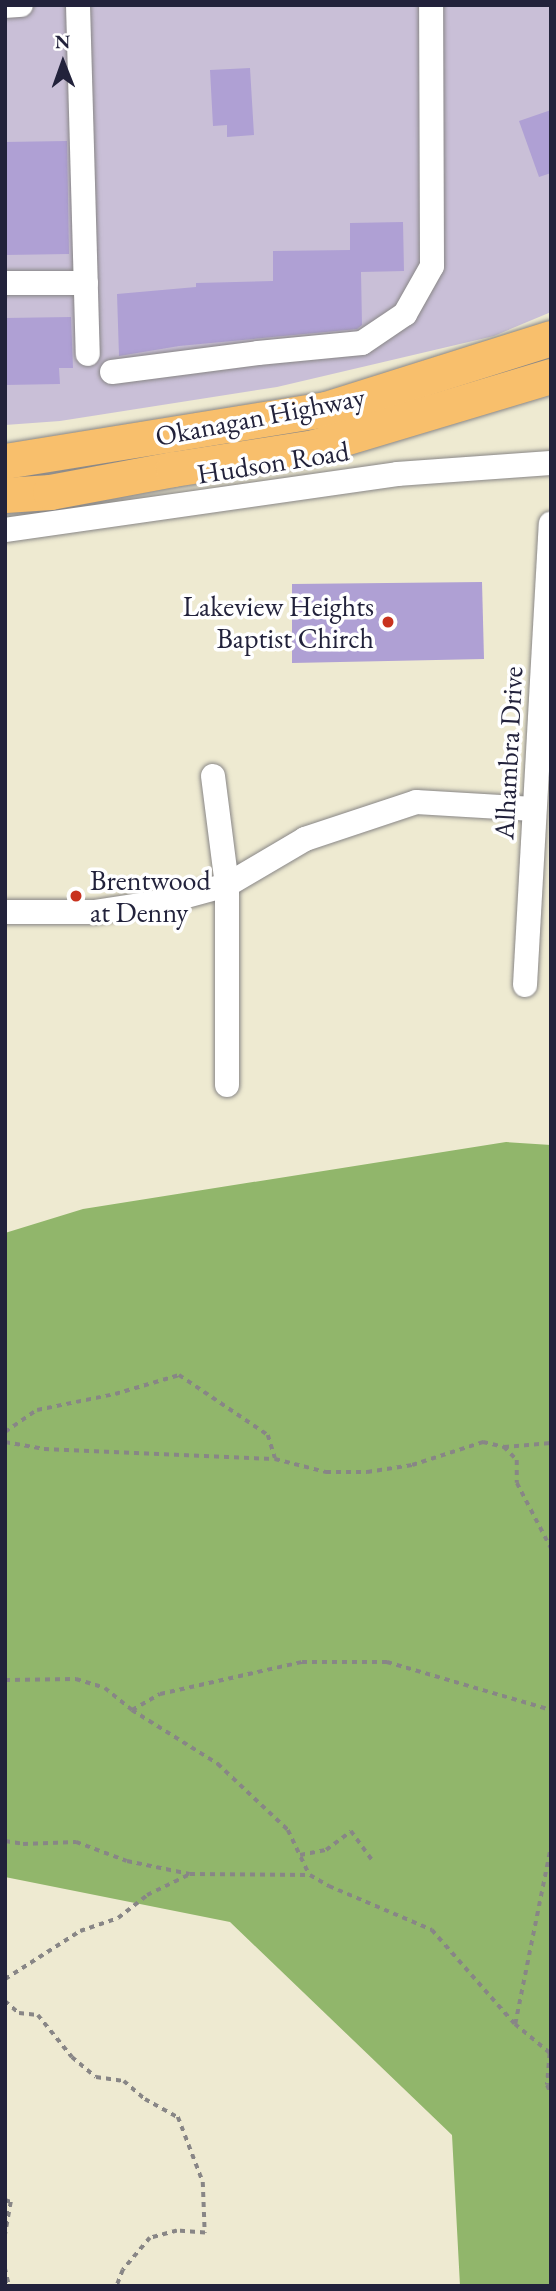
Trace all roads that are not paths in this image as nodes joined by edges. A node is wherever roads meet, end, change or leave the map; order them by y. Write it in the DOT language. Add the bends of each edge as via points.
graph roads {
  1 [pos="20,5"];
  2 [pos="78,5"];
  3 [pos="431,5"];
  4 [pos="5,6"];
  5 [pos="5,283"];
  6 [pos="86,283"];
  7 [pos="551,338"];
  8 [pos="88,354"];
  9 [pos="112,372"];
  10 [pos="551,376"];
  11 [pos="5,461"];
  12 [pos="551,463"];
  13 [pos="5,495"];
  14 [pos="551,524"];
  15 [pos="5,530"];
  16 [pos="213,776"];
  17 [pos="534,810"];
  18 [pos="227,885"];
  19 [pos="542,891"];
  20 [pos="5,912"];
  21 [pos="525,985"];
  22 [pos="227,1085"];
  1 -- 4 [label="street"];
  2 -- 6 [label="street"];
  3 -- 9 [label="street" via="432,266 405,314 362,344"];
  5 -- 6 [label="street"];
  6 -- 8 [label="street"];
  7 -- 11 [label="highway, Okanagan Highway" via="326,409"];
  10 -- 13 [label="highway, Okanagan Highway" via="314,447 50,492"];
  12 -- 15 [label="street, Hudson Road" via="397,474"];
  14 -- 17 [label="street, Alhambra Drive"];
  16 -- 18 [label="street"];
  17 -- 18 [label="street" via="416,802 305,839"];
  17 -- 19 [label="street, Alhambra Drive"];
  18 -- 20 [label="street" via="172,900 94,912"];
  18 -- 22 [label="street"];
  19 -- 21 [label="street, Alhambra Drive"];
}
